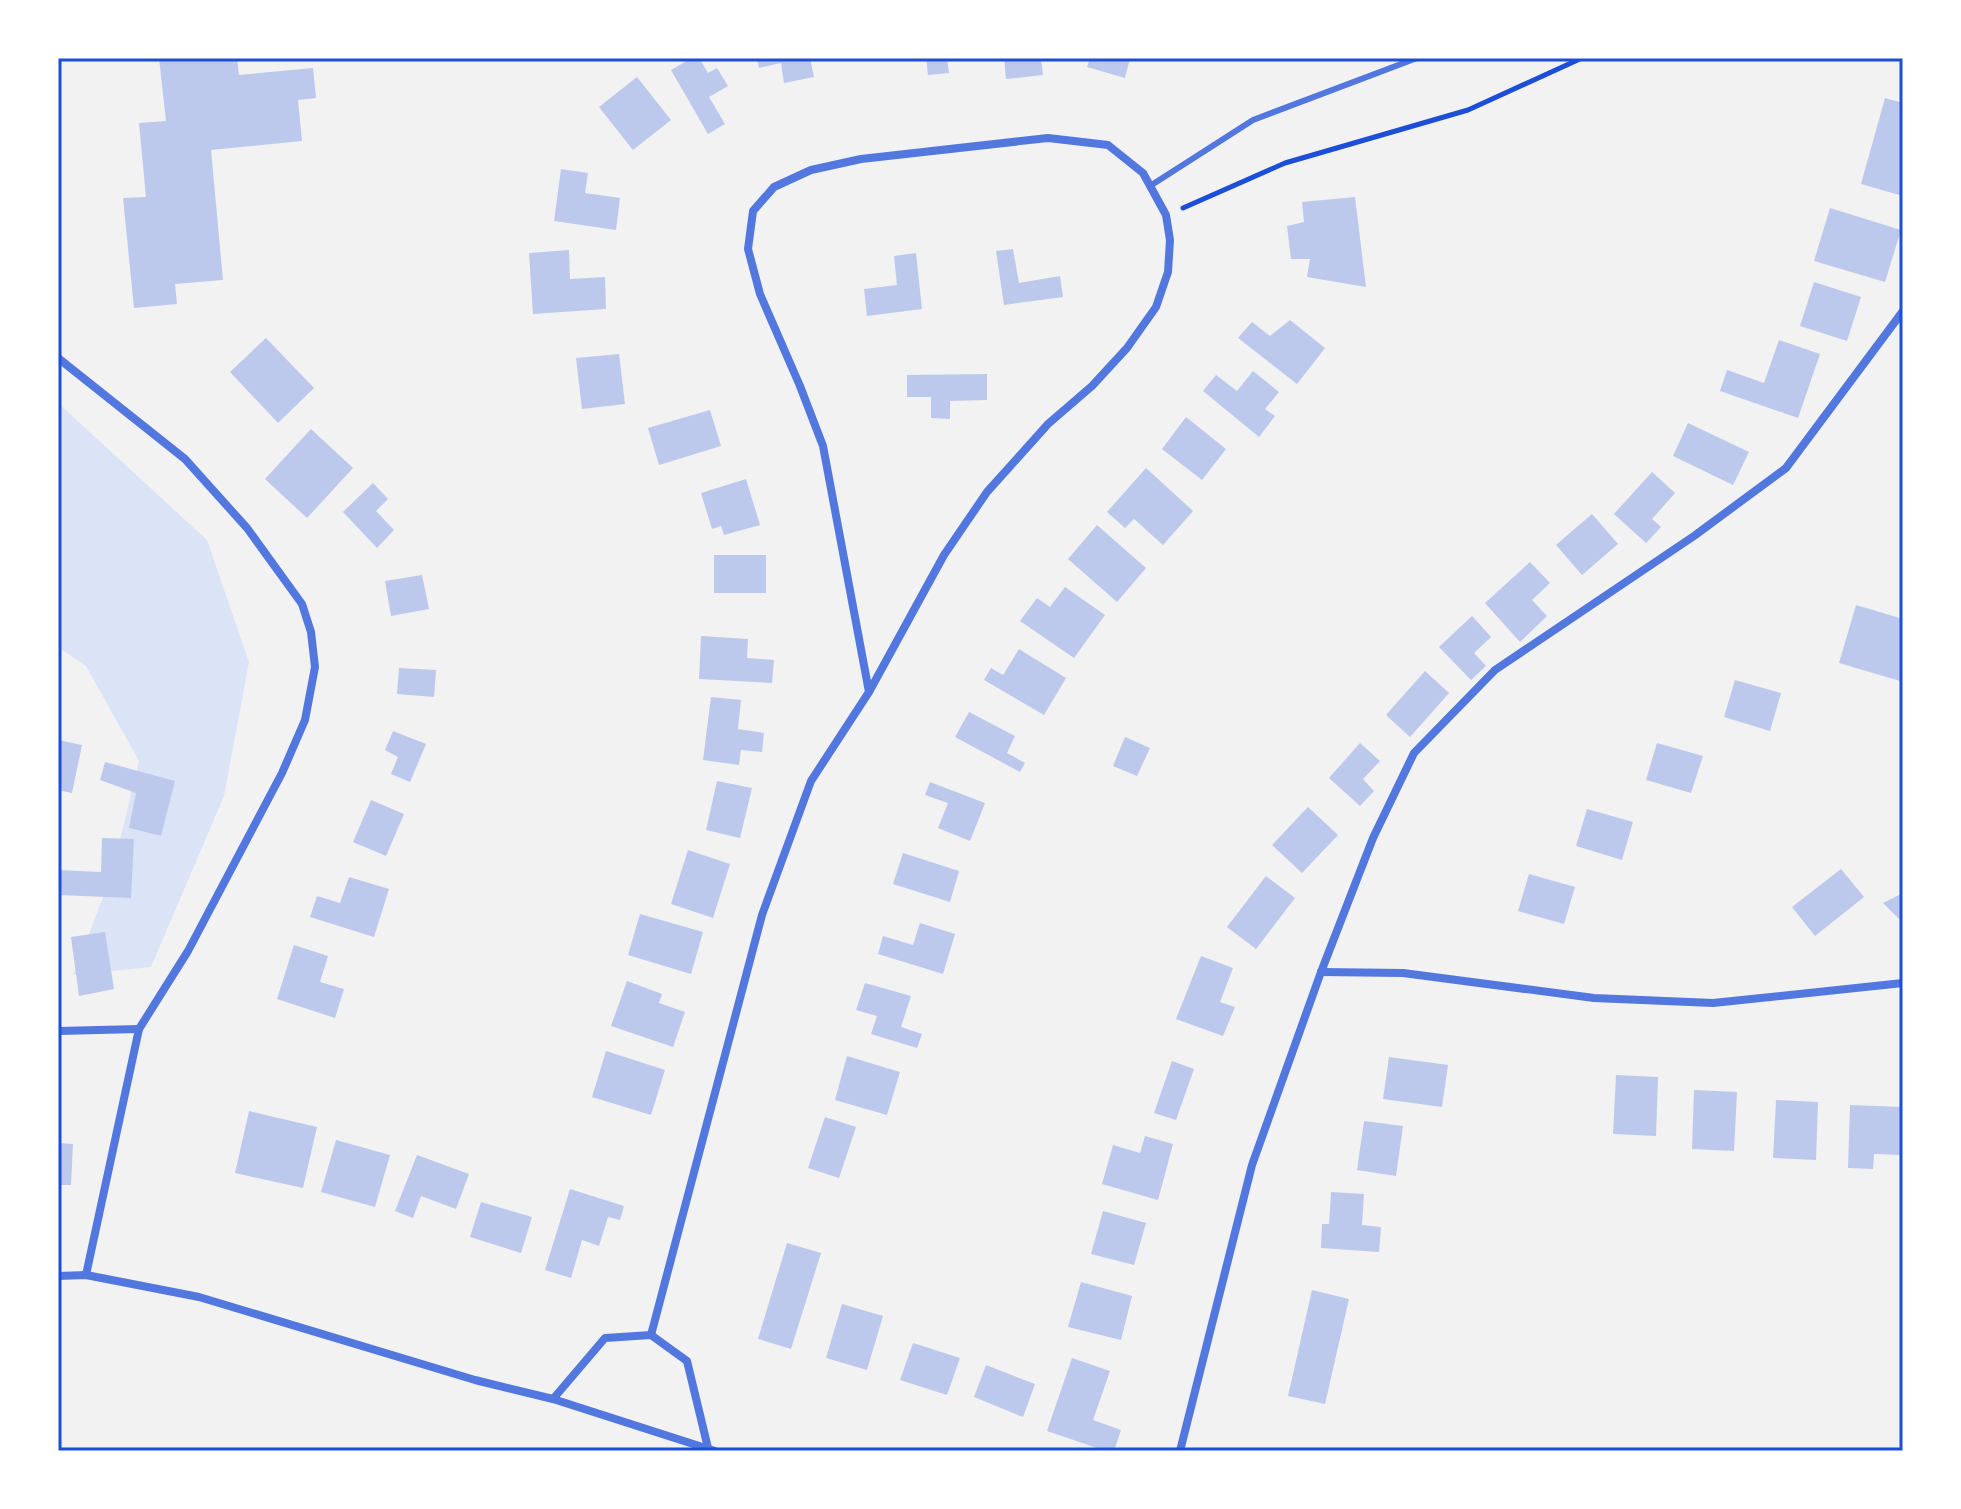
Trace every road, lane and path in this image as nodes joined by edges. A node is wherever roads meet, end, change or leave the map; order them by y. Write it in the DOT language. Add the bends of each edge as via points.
graph roads {
  1 [pos="1417,58"];
  2 [pos="1582,58"];
  3 [pos="1150,186"];
  4 [pos="1166,215"];
  5 [pos="1903,311"];
  6 [pos="58,358"];
  7 [pos="869,692"];
  8 [pos="1321,972"];
  9 [pos="1903,983"];
  10 [pos="139,1029"];
  11 [pos="58,1031"];
  12 [pos="86,1275"];
  13 [pos="58,1276"];
  14 [pos="651,1335"];
  15 [pos="553,1399"];
  16 [pos="712,1450"];
  17 [pos="1180,1451"];
  1 -- 3 [label="lane" via="1253,120"];
  2 -- 4 [label="path" via="1468,110 1285,163"];
  3 -- 4 [label="street"];
  3 -- 7 [label="street" via="1143,173 1108,145 1048,138 861,159 811,170 774,187 753,211 748,249 760,294 823,446"];
  4 -- 7 [label="street" via="1168,272 1156,307 1127,348 987,492 944,555"];
  5 -- 8 [label="street" via="1786,468 1495,670 1414,753 1373,838"];
  6 -- 10 [label="street" via="185,459 277,566 302,604 311,632 315,667 305,720 188,951"];
  7 -- 14 [label="street" via="811,781 762,915"];
  8 -- 9 [label="street" via="1403,973 1594,998 1713,1003"];
  8 -- 17 [label="street" via="1252,1165"];
  10 -- 11 [label="street"];
  10 -- 12 [label="street"];
  12 -- 13 [label="street"];
  12 -- 15 [label="street" via="199,1297"];
  14 -- 15 [label="street" via="605,1338"];
  14 -- 16 [label="street" via="687,1361"];
  15 -- 16 [label="street"];
}
